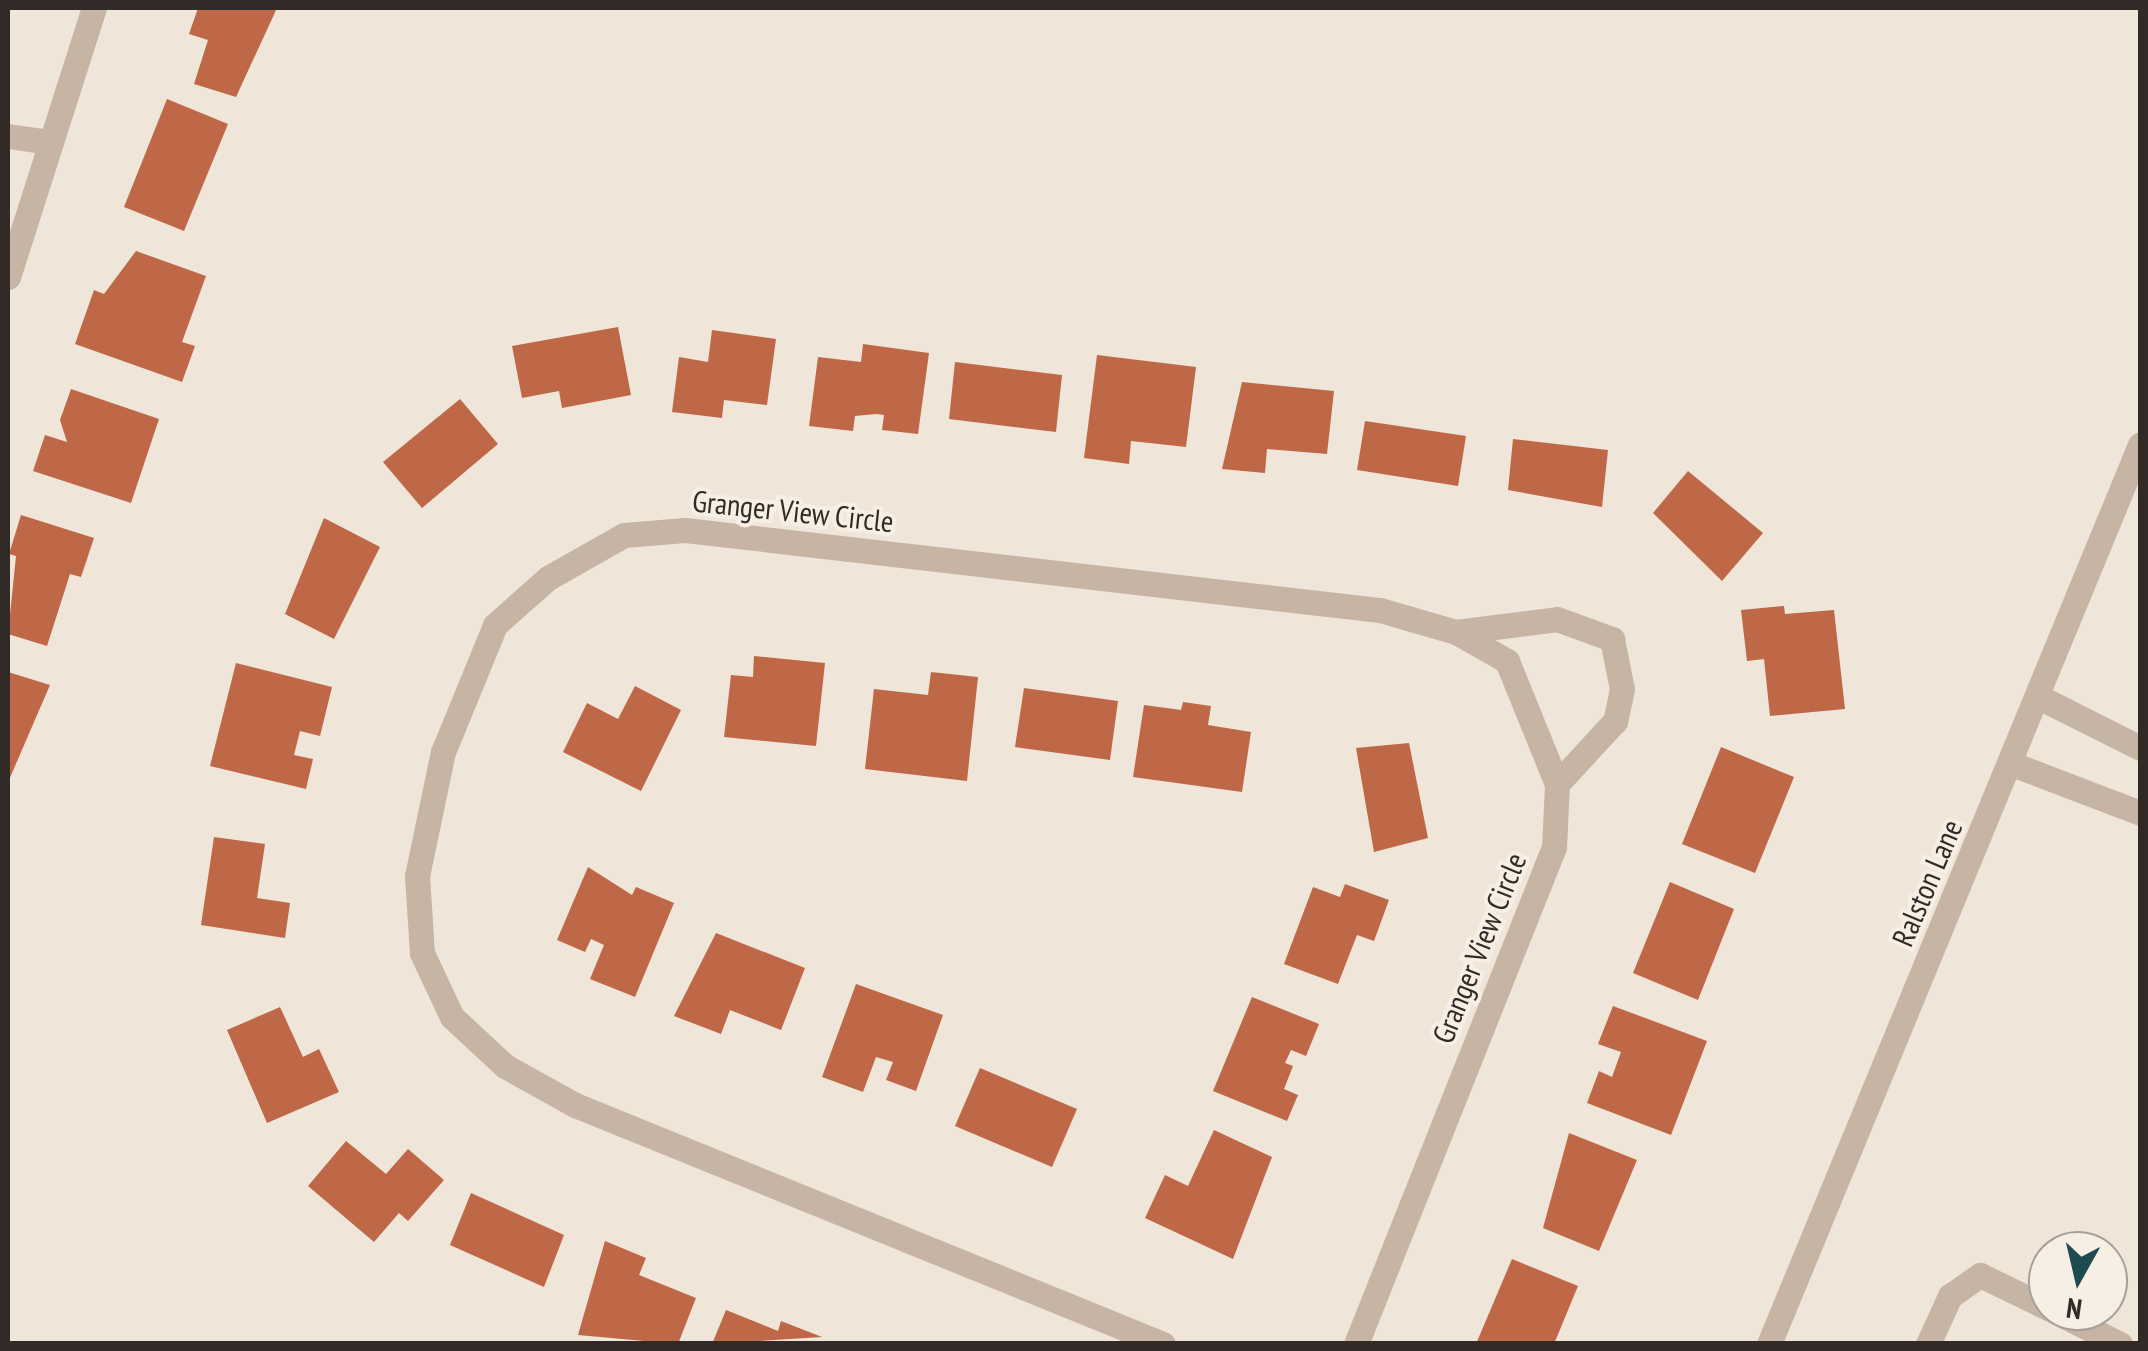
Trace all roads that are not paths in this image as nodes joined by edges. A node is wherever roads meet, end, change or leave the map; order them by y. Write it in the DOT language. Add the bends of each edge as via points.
graph roads {
  1 [pos="94,8"];
  2 [pos="8,136"];
  3 [pos="49,142"];
  4 [pos="8,278"];
  5 [pos="2140,445"];
  6 [pos="1456,632"];
  7 [pos="2039,698"];
  8 [pos="2140,748"];
  9 [pos="2012,764"];
  10 [pos="1557,784"];
  11 [pos="2140,814"];
  12 [pos="2028,1299"];
  13 [pos="2094,1331"];
  14 [pos="1163,1344"];
  15 [pos="1356,1344"];
  16 [pos="1769,1344"];
  17 [pos="1928,1344"];
  18 [pos="2120,1344"];
  1 -- 3 [label="street"];
  2 -- 3 [label="street"];
  3 -- 4 [label="street"];
  5 -- 7 [label="street, Ralston Lane"];
  6 -- 10 [label="street, Granger View Circle" via="1507,661"];
  6 -- 10 [label="street" via="1557,619 1612,639 1622,689 1615,721"];
  6 -- 14 [label="street, Granger View Circle" via="1380,610 686,530 624,535 548,578 495,625 443,752 417,876 422,953 452,1017 505,1066 576,1105"];
  7 -- 8 [label="street"];
  7 -- 9 [label="street, Ralston Lane"];
  9 -- 11 [label="street"];
  9 -- 16 [label="street, Ralston Lane"];
  10 -- 15 [label="street, Granger View Circle" via="1554,846"];
  12 -- 17 [label="street" via="1980,1275 1950,1296"];
  13 -- 18 [label="street"];
}
